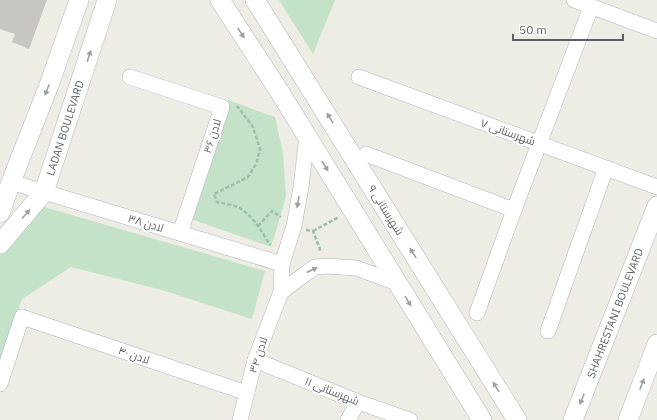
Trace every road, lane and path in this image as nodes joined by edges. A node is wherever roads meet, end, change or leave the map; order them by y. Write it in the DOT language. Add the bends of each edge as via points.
graph roads {
  1 [pos="79,0"];
  2 [pos="107,0"];
  3 [pos="220,0"];
  4 [pos="255,0"];
  5 [pos="574,0"];
  6 [pos="592,7"];
  7 [pos="657,31"];
  8 [pos="130,77"];
  9 [pos="359,77"];
  10 [pos="222,107"];
  11 [pos="307,136"];
  12 [pos="539,143"];
  13 [pos="366,154"];
  14 [pos="606,168"];
  15 [pos="11,182"];
  16 [pos="657,187"];
  17 [pos="44,192"];
  18 [pos="657,206"];
  19 [pos="514,210"];
  20 [pos="0,213"];
  21 [pos="180,233"];
  22 [pos="0,244"];
  23 [pos="282,264"];
  24 [pos="398,283"];
  25 [pos="281,292"];
  26 [pos="476,313"];
  27 [pos="548,331"];
  28 [pos="657,346"];
  29 [pos="255,360"];
  30 [pos="0,384"];
  31 [pos="246,393"];
  32 [pos="358,402"];
  33 [pos="240,420"];
  34 [pos="348,420"];
  35 [pos="410,420"];
  36 [pos="482,420"];
  37 [pos="517,420"];
  38 [pos="573,420"];
  39 [pos="628,420"];
  1 -- 15 [label="street, one-way"];
  17 -- 2 [label="street, LADAN BOULEVARD, one-way"];
  3 -- 11 [label="street, one-way"];
  37 -- 4 [label="street, شهرستانی ۹, one-way"];
  5 -- 6 [label="street"];
  6 -- 7 [label="street"];
  6 -- 12 [label="street"];
  8 -- 10 [label="street, لادن ۳۶"];
  9 -- 12 [label="street, شهرستانی ۷"];
  10 -- 21 [label="street, لادن ۳۶"];
  10 -- 23 [label="path" via="238,107 253,127 260,149 256,164 248,177 214,194 216,202 233,205 245,212 258,226"];
  11 -- 23 [label="street, one-way" via="294,226"];
  11 -- 24 [label="street, one-way"];
  12 -- 14 [label="street, شهرستانی ۷"];
  12 -- 19 [label="street"];
  13 -- 19 [label="street"];
  14 -- 16 [label="street, شهرستانی ۷"];
  14 -- 27 [label="street"];
  15 -- 17 [label="street, لادن ۳۸"];
  15 -- 20 [label="street"];
  17 -- 21 [label="street, لادن ۳۸"];
  22 -- 17 [label="street, LADAN BOULEVARD, one-way"];
  18 -- 38 [label="street, SHAHRESTANI BOULEVARD, one-way"];
  19 -- 26 [label="street"];
  21 -- 23 [label="street, لادن ۳۸"];
  23 -- 25 [label="street"];
  25 -- 24 [label="street, one-way" via="315,268 327,266 356,268"];
  24 -- 36 [label="street, one-way"];
  25 -- 29 [label="street, لادن ۳۴"];
  39 -- 28 [label="street, one-way"];
  29 -- 31 [label="street, لادن ۳۴"];
  29 -- 32 [label="street, شهرستانی ۱۱"];
  30 -- 31 [label="street, لادن ۴۰" via="22,317"];
  31 -- 33 [label="street, لادن ۳۴"];
  32 -- 34 [label="street"];
  32 -- 35 [label="street, شهرستانی ۱۱"];
}
